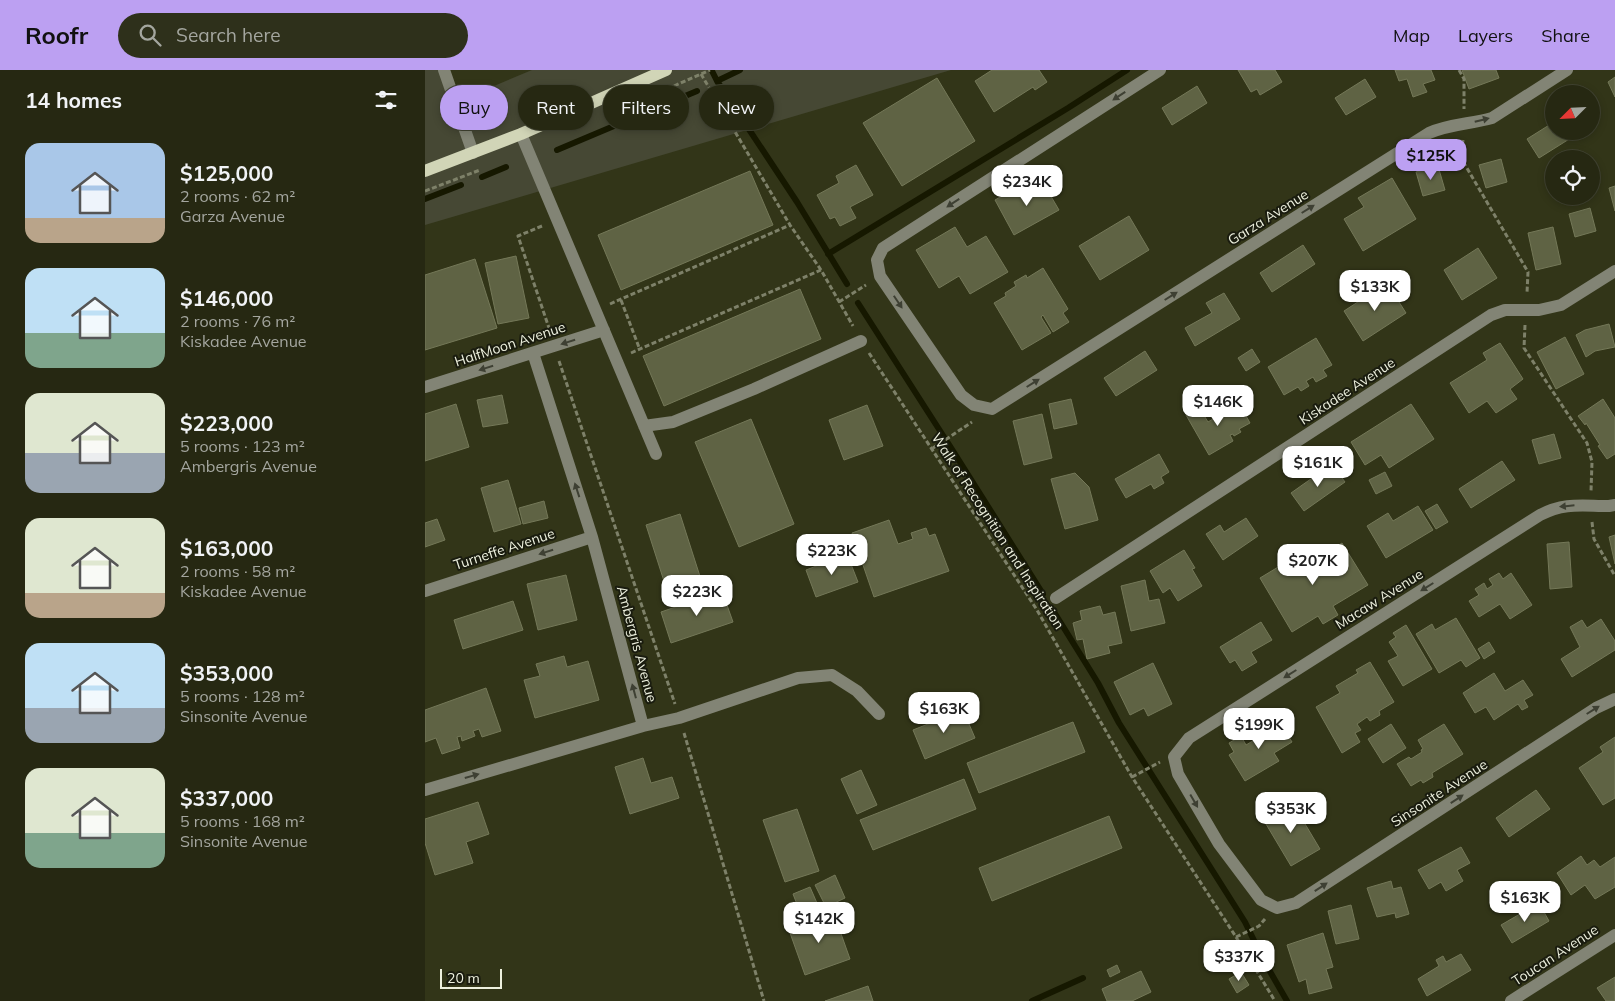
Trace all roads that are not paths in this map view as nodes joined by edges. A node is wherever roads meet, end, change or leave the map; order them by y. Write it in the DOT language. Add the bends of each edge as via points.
graph roads {
  1 [pos="444,70"];
  2 [pos="666,70"];
  3 [pos="1161,70"];
  4 [pos="1567,70"];
  5 [pos="521,134"];
  6 [pos="473,153"];
  7 [pos="425,171"];
  8 [pos="1615,271"];
  9 [pos="604,330"];
  10 [pos="861,341"];
  11 [pos="533,353"];
  12 [pos="425,387"];
  13 [pos="644,426"];
  14 [pos="656,454"];
  15 [pos="1615,505"];
  16 [pos="592,537"];
  17 [pos="425,591"];
  18 [pos="1056,598"];
  19 [pos="1615,699"];
  20 [pos="879,714"];
  21 [pos="643,726"];
  22 [pos="425,790"];
  23 [pos="1277,908"];
  24 [pos="1615,935"];
  25 [pos="1511,1001"];
  1 -- 6 [label="street"];
  2 -- 5 [label="main road"];
  3 -- 4 [label="street, Garza Avenue, one-way" via="883,248 877,260 880,276 961,395 974,405 992,409 1429,133 1492,118"];
  5 -- 6 [label="main road"];
  5 -- 9 [label="street"];
  6 -- 7 [label="main road"];
  8 -- 18 [label="street, Kiskadee Avenue" via="1561,305 1539,310 1505,310 1491,315"];
  9 -- 11 [label="street, HalfMoon Avenue, one-way"];
  9 -- 13 [label="street"];
  10 -- 13 [label="street" via="673,422"];
  11 -- 12 [label="street, HalfMoon Avenue, one-way"];
  16 -- 11 [label="street, Ambergris Avenue, one-way"];
  13 -- 14 [label="street"];
  15 -- 23 [label="street, Macaw Avenue, one-way" via="1565,505 1540,515 1189,738 1174,757 1178,774 1219,844 1261,900"];
  16 -- 17 [label="street, Turneffe Avenue, one-way"];
  21 -- 16 [label="street, Ambergris Avenue, one-way"];
  23 -- 19 [label="street, Sinsonite Avenue, one-way" via="1297,903 1596,708"];
  20 -- 21 [label="street" via="857,691 832,675 798,678 679,718"];
  22 -- 21 [label="street, one-way"];
  24 -- 25 [label="street, Toucan Avenue"];
}
